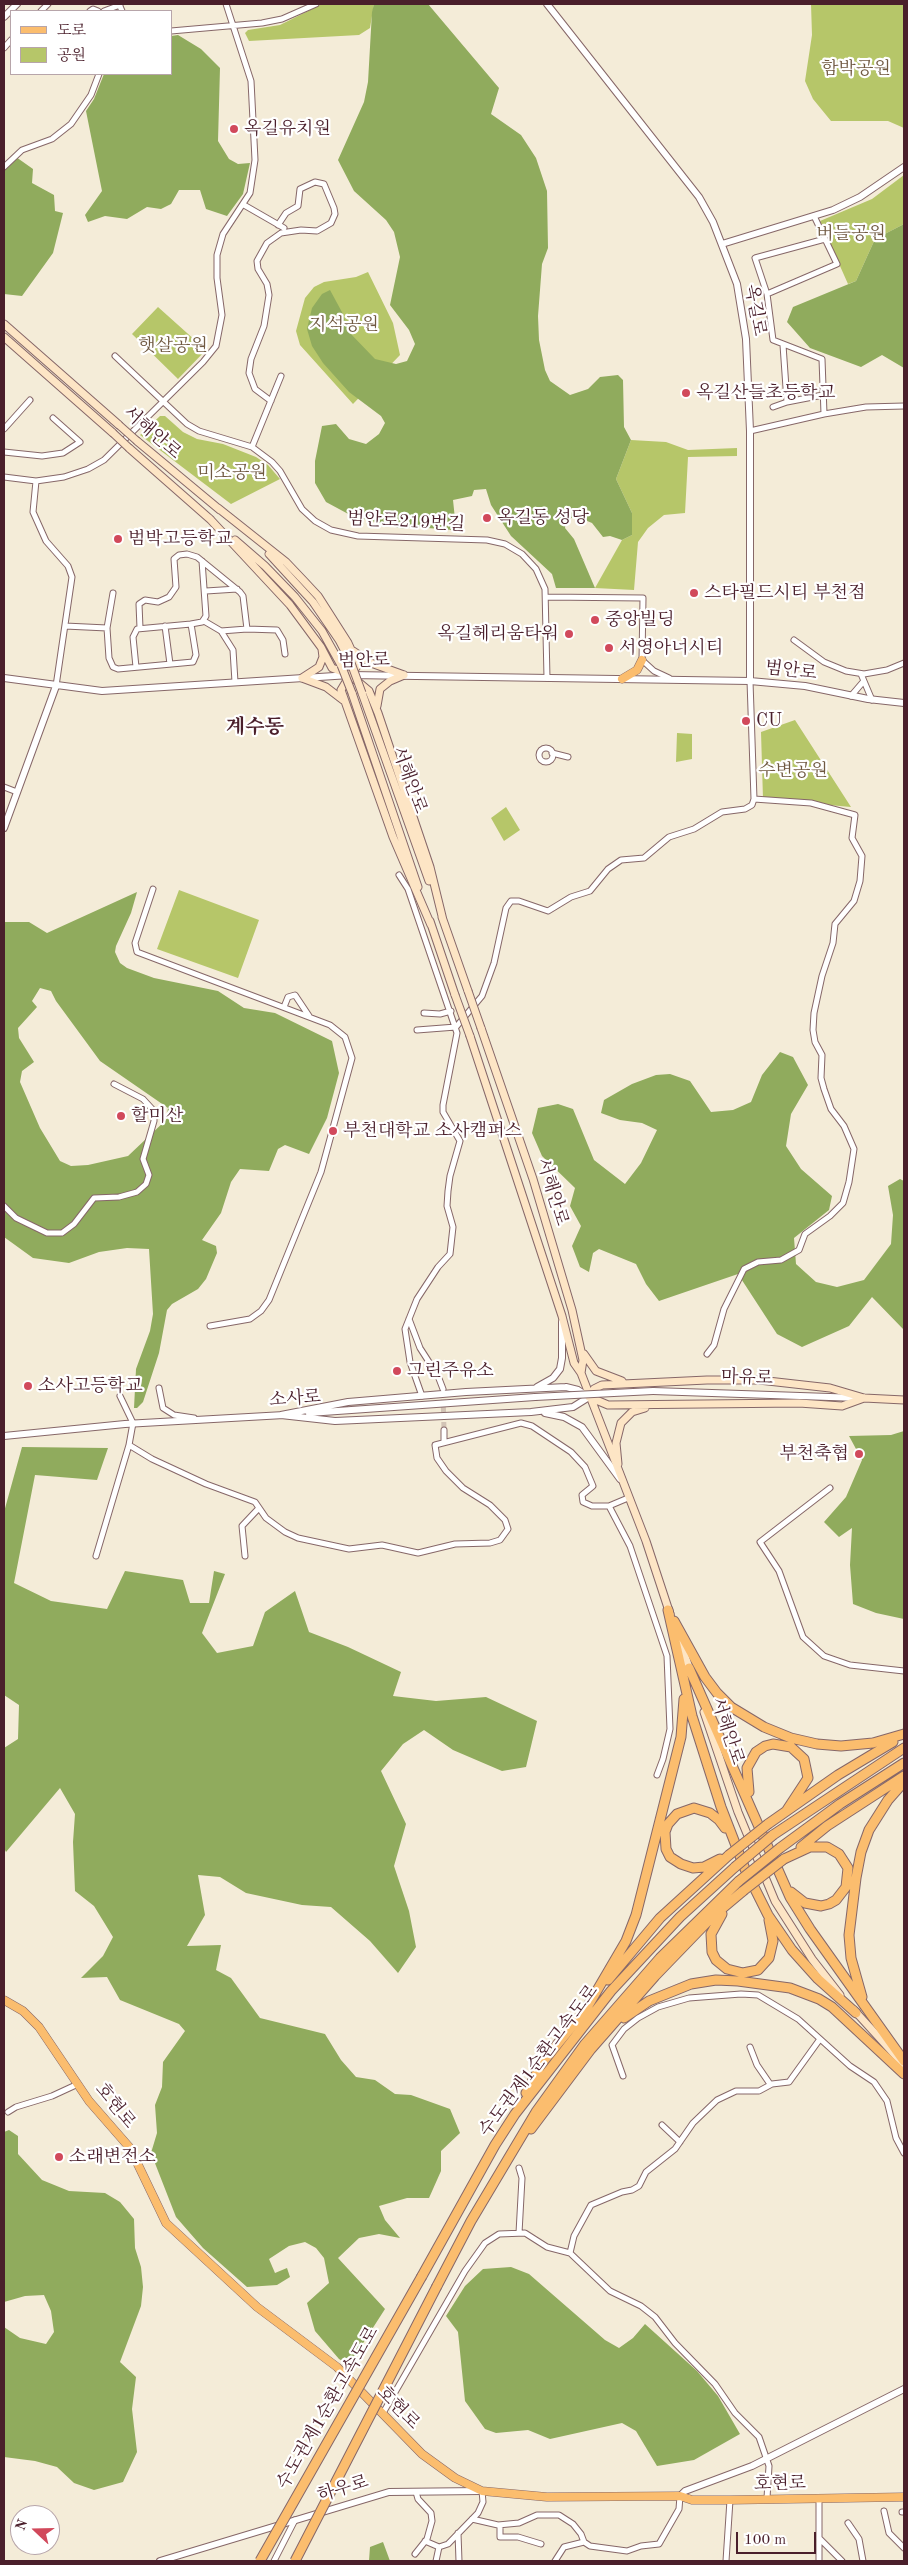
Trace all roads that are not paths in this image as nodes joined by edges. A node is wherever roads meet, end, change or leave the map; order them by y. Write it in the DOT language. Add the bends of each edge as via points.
graph roads {
  1 [pos="119,4"];
  2 [pos="226,4"];
  3 [pos="316,4"];
  4 [pos="547,4"];
  5 [pos="106,10"];
  6 [pos="233,26"];
  7 [pos="172,31"];
  8 [pos="99,75"];
  9 [pos="904,166"];
  10 [pos="4,167"];
  11 [pos="244,205"];
  12 [pos="814,216"];
  13 [pos="278,225"];
  14 [pos="284,228"];
  15 [pos="825,239"];
  16 [pos="722,244"];
  17 [pos="767,294"];
  18 [pos="4,324"];
  19 [pos="4,337"];
  20 [pos="783,344"];
  21 [pos="114,356"];
  22 [pos="282,376"];
  23 [pos="823,395"];
  24 [pos="30,400"];
  25 [pos="272,401"];
  26 [pos="162,402"];
  27 [pos="787,402"];
  28 [pos="904,406"];
  29 [pos="773,407"];
  30 [pos="824,414"];
  31 [pos="53,418"];
  32 [pos="4,429"];
  33 [pos="750,431"];
  34 [pos="252,447"];
  35 [pos="4,452"];
  36 [pos="4,477"];
  37 [pos="36,481"];
  38 [pos="218,508"];
  39 [pos="209,518"];
  40 [pos="202,561"];
  41 [pos="237,589"];
  42 [pos="206,591"];
  43 [pos="113,593"];
  44 [pos="546,597"];
  45 [pos="204,621"];
  46 [pos="192,624"];
  47 [pos="65,626"];
  48 [pos="165,626"];
  49 [pos="107,628"];
  50 [pos="140,628"];
  51 [pos="247,629"];
  52 [pos="221,631"];
  53 [pos="794,640"];
  54 [pos="321,647"];
  55 [pos="352,651"];
  56 [pos="285,654"];
  57 [pos="642,660"];
  58 [pos="904,663"];
  59 [pos="170,664"];
  60 [pos="136,667"];
  61 [pos="861,674"];
  62 [pos="350,675"];
  63 [pos="404,675"];
  64 [pos="4,678"];
  65 [pos="302,678"];
  66 [pos="547,678"];
  67 [pos="622,679"];
  68 [pos="673,680"];
  69 [pos="750,681"];
  70 [pos="235,682"];
  71 [pos="863,682"];
  72 [pos="56,686"];
  73 [pos="851,696"];
  74 [pos="872,700"];
  75 [pos="346,702"];
  76 [pos="904,703"];
  77 [pos="378,713"];
  78 [pos="552,753"];
  79 [pos="568,757"];
  80 [pos="4,787"];
  81 [pos="17,792"];
  82 [pos="754,799"];
  83 [pos="4,828"];
  84 [pos="399,875"];
  85 [pos="153,890"];
  86 [pos="443,920"];
  87 [pos="431,925"];
  88 [pos="284,1007"];
  89 [pos="451,1011"];
  90 [pos="424,1013"];
  91 [pos="309,1017"];
  92 [pos="456,1027"];
  93 [pos="417,1030"];
  94 [pos="114,1084"];
  95 [pos="4,1206"];
  96 [pos="562,1316"];
  97 [pos="409,1319"];
  98 [pos="210,1326"];
  99 [pos="580,1346"];
  100 [pos="707,1354"];
  101 [pos="581,1373"];
  102 [pos="627,1383"];
  103 [pos="160,1388"];
  104 [pos="443,1389"];
  105 [pos="531,1389"];
  106 [pos="588,1395"];
  107 [pos="120,1396"];
  108 [pos="422,1396"];
  109 [pos="864,1398"];
  110 [pos="904,1400"];
  111 [pos="678,1406"];
  112 [pos="531,1412"];
  113 [pos="281,1415"];
  114 [pos="199,1419"];
  115 [pos="133,1423"];
  116 [pos="444,1430"];
  117 [pos="4,1436"];
  118 [pos="444,1441"];
  119 [pos="129,1445"];
  120 [pos="620,1480"];
  121 [pos="830,1488"];
  122 [pos="628,1498"];
  123 [pos="609,1506"];
  124 [pos="259,1508"];
  125 [pos="96,1556"];
  126 [pos="245,1556"];
  127 [pos="668,1610"];
  128 [pos="680,1656"];
  129 [pos="690,1668"];
  130 [pos="904,1670"];
  131 [pos="904,1735"];
  132 [pos="904,1748"];
  133 [pos="904,1763"];
  134 [pos="657,1775"];
  135 [pos="904,1776"];
  136 [pos="904,1782"];
  137 [pos="787,1810"];
  138 [pos="756,1816"];
  139 [pos="733,1840"];
  140 [pos="729,1855"];
  141 [pos="784,1859"];
  142 [pos="781,1878"];
  143 [pos="740,1893"];
  144 [pos="768,1915"];
  145 [pos="4,2000"];
  146 [pos="585,2010"];
  147 [pos="856,2013"];
  148 [pos="880,2028"];
  149 [pos="820,2039"];
  150 [pos="750,2048"];
  151 [pos="592,2049"];
  152 [pos="904,2061"];
  153 [pos="904,2066"];
  154 [pos="904,2074"];
  155 [pos="623,2076"];
  156 [pos="78,2084"];
  157 [pos="770,2084"];
  158 [pos="8,2112"];
  159 [pos="515,2114"];
  160 [pos="662,2125"];
  161 [pos="680,2142"];
  162 [pos="904,2153"];
  163 [pos="519,2168"];
  164 [pos="500,2170"];
  165 [pos="519,2233"];
  166 [pos="570,2253"];
  167 [pos="904,2389"];
  168 [pos="383,2414"];
  169 [pos="766,2459"];
  170 [pos="482,2491"];
  171 [pos="416,2492"];
  172 [pos="680,2496"];
  173 [pos="904,2497"];
  174 [pos="767,2498"];
  175 [pos="819,2499"];
  176 [pos="730,2500"];
  177 [pos="884,2511"];
  178 [pos="295,2520"];
  179 [pos="472,2520"];
  180 [pos="848,2523"];
  181 [pos="500,2525"];
  182 [pos="458,2533"];
  183 [pos="819,2538"];
  184 [pos="426,2541"];
  185 [pos="584,2542"];
  186 [pos="541,2544"];
  187 [pos="439,2547"];
  188 [pos="904,2548"];
  189 [pos="415,2554"];
  190 [pos="160,2561"];
  191 [pos="260,2561"];
  192 [pos="274,2561"];
  193 [pos="295,2561"];
  194 [pos="436,2561"];
  195 [pos="459,2561"];
  196 [pos="555,2561"];
  197 [pos="726,2561"];
  198 [pos="819,2561"];
  199 [pos="842,2561"];
  200 [pos="863,2561"];
  1 -- 5 [label="street"];
  2 -- 6 [label="street"];
  3 -- 6 [label="street" via="282,19"];
  4 -- 16 [label="street, 옥길로" via="689,182"];
  6 -- 7 [label="street"];
  6 -- 11 [label="street" via="249,70 253,96 254,176"];
  8 -- 10 [label="street" via="91,95 72,124 52,139 22,150"];
  9 -- 12 [label="street" via="860,197"];
  11 -- 13 [label="street"];
  11 -- 26 [label="street" via="224,234 217,255 222,315 216,346"];
  12 -- 15 [label="street"];
  12 -- 16 [label="street"];
  13 -- 14 [label="street"];
  13 -- 25 [label="street" via="286,213 298,206 300,189 315,182 324,184 334,208 331,223 317,231 281,233 267,243 257,261 269,295 264,326 249,373 255,389"];
  15 -- 17 [label="street" via="837,264"];
  15 -- 17 [label="street" via="755,258"];
  16 -- 33 [label="street, 옥길로" via="737,284 744,322"];
  17 -- 20 [label="street" via="773,340"];
  18 -- 38 [label="main road, 서해안로, bridge"];
  19 -- 39 [label="main road, 서해안로, bridge"];
  20 -- 23 [label="street" via="822,359"];
  20 -- 27 [label="street"];
  21 -- 26 [label="street, 범안로219번길"];
  22 -- 25 [label="street"];
  23 -- 27 [label="street"];
  23 -- 30 [label="street"];
  24 -- 32 [label="street"];
  25 -- 34 [label="street"];
  26 -- 34 [label="street, 범안로219번길" via="194,428"];
  26 -- 37 [label="street" via="104,460 64,478"];
  27 -- 29 [label="street"];
  28 -- 30 [label="street" via="866,407"];
  30 -- 33 [label="street"];
  31 -- 35 [label="street" via="80,442 63,454 42,456"];
  33 -- 69 [label="street, 옥길로"];
  34 -- 44 [label="street, 범안로219번길" via="277,466 302,509 326,527 358,536 500,542 517,550 532,563 543,582"];
  36 -- 37 [label="street"];
  37 -- 47 [label="street" via="32,512 46,541 68,566 72,577"];
  38 -- 55 [label="main road" via="286,562 305,582 329,612"];
  38 -- 86 [label="main road, 서해안로, bridge" via="275,559 305,592 339,640 351,663"];
  39 -- 54 [label="main road" via="290,605"];
  39 -- 87 [label="main road, 서해안로, bridge" via="265,566 295,597 322,631 341,665"];
  40 -- 41 [label="street"];
  40 -- 42 [label="street"];
  40 -- 50 [label="street" via="187,554 176,557 173,564 176,587 164,600 145,600 139,604"];
  41 -- 42 [label="street"];
  41 -- 51 [label="street" via="243,596"];
  42 -- 45 [label="street"];
  43 -- 49 [label="street"];
  44 -- 57 [label="street" via="643,598"];
  44 -- 66 [label="street, 범안로219번길"];
  45 -- 46 [label="street"];
  45 -- 52 [label="street"];
  46 -- 48 [label="street"];
  46 -- 59 [label="street" via="196,659"];
  47 -- 49 [label="street"];
  47 -- 72 [label="street"];
  48 -- 50 [label="street"];
  48 -- 59 [label="street"];
  49 -- 60 [label="street" via="111,665 118,669"];
  50 -- 60 [label="street" via="133,637"];
  51 -- 52 [label="street"];
  51 -- 56 [label="street" via="277,630 283,640"];
  52 -- 70 [label="street" via="233,650"];
  53 -- 61 [label="street" via="830,665"];
  54 -- 62 [label="main road" via="332,668"];
  54 -- 65 [label="main road" via="322,663"];
  55 -- 62 [label="main road" via="358,665"];
  55 -- 63 [label="main road" via="370,663"];
  57 -- 67 [label="main road" via="637,670"];
  57 -- 68 [label="street, 범안로" via="654,672"];
  58 -- 61 [label="street" via="887,670"];
  59 -- 60 [label="street"];
  61 -- 71 [label="street"];
  62 -- 63 [label="street, 범안로"];
  62 -- 65 [label="street, 범안로"];
  62 -- 75 [label="main road" via="342,690"];
  62 -- 77 [label="main road" via="369,691"];
  63 -- 66 [label="street, 범안로"];
  63 -- 77 [label="main road" via="380,689 376,701"];
  64 -- 72 [label="street, 범안로"];
  65 -- 70 [label="street, 범안로"];
  65 -- 75 [label="main road" via="332,690"];
  66 -- 67 [label="street, 범안로"];
  67 -- 68 [label="street, 범안로"];
  68 -- 69 [label="street, 범안로"];
  69 -- 73 [label="street, 범안로" via="805,686"];
  69 -- 82 [label="street"];
  70 -- 72 [label="street, 범안로" via="122,691"];
  71 -- 73 [label="street"];
  71 -- 74 [label="street"];
  72 -- 81 [label="street"];
  73 -- 74 [label="street, 범안로"];
  74 -- 76 [label="street, 범안로"];
  75 -- 87 [label="main road" via="394,837"];
  77 -- 86 [label="main road" via="430,867"];
  78 -- 79 [label="street"];
  80 -- 81 [label="street"];
  81 -- 83 [label="street"];
  82 -- 92 [label="street" via="750,807 722,812 694,829 669,837 644,858 621,860 608,869 590,891 571,897 548,911 519,902 508,903 487,986 479,1001"];
  82 -- 100 [label="street" via="811,802 855,815 852,838 862,856 860,881 854,901 835,924 813,1030 814,1042 822,1055 821,1078 830,1109 844,1126 854,1149 843,1203 805,1234 799,1250 781,1260 758,1262 744,1269"];
  84 -- 89 [label="street" via="408,889"];
  85 -- 88 [label="street" via="135,943 137,952"];
  86 -- 99 [label="main road, 서해안로, bridge" via="533,1179"];
  87 -- 96 [label="main road, 서해안로, bridge"];
  88 -- 91 [label="street"];
  88 -- 91 [label="street" via="288,997 295,995"];
  89 -- 90 [label="street"];
  89 -- 92 [label="street"];
  91 -- 98 [label="street" via="342,1033 352,1058 322,1166 264,1308 246,1320"];
  92 -- 93 [label="street"];
  92 -- 97 [label="street" via="457,1039 443,1105 443,1112 460,1141 450,1176 447,1206 453,1227 450,1254 417,1300"];
  94 -- 95 [label="street" via="143,1099 154,1111 143,1159 150,1176 146,1184 137,1192 94,1198 74,1224 62,1233 47,1233 16,1218"];
  96 -- 101 [label="main road, 서해안로" via="574,1363"];
  96 -- 105 [label="street" via="560,1369 545,1384"];
  97 -- 104 [label="street" via="420,1348"];
  97 -- 108 [label="street" via="406,1329 410,1362"];
  99 -- 101 [label="main road, 서해안로"];
  99 -- 102 [label="main road" via="596,1371"];
  101 -- 106 [label="main road, 서해안로"];
  102 -- 106 [label="main road" via="602,1385"];
  102 -- 109 [label="main road" via="760,1380 830,1388"];
  103 -- 114 [label="street" via="161,1405 166,1410"];
  105 -- 106 [label="street" via="566,1387"];
  105 -- 108 [label="street"];
  106 -- 109 [label="street, 마유로, bridge" via="652,1391"];
  106 -- 111 [label="main road" via="608,1405"];
  106 -- 112 [label="street" via="573,1407"];
  106 -- 113 [label="street, 소사로, bridge"];
  106 -- 120 [label="main road, 서해안로"];
  107 -- 115 [label="street"];
  108 -- 113 [label="street" via="348,1402"];
  109 -- 110 [label="main road, 마유로"];
  109 -- 111 [label="main road" via="842,1406"];
  111 -- 120 [label="main road" via="640,1409 626,1417 616,1443"];
  112 -- 113 [label="street" via="335,1422"];
  112 -- 120 [label="street" via="555,1414 575,1421"];
  113 -- 114 [label="street, 소사로"];
  114 -- 115 [label="street, 소사로"];
  115 -- 117 [label="street, 소사로"];
  115 -- 119 [label="street"];
  116 -- 118 [label="street"];
  118 -- 123 [label="street" via="528,1424 575,1455 584,1467 593,1486 582,1496 583,1502 592,1506"];
  118 -- 124 [label="street" via="435,1445 437,1458 463,1488 502,1516 508,1529 500,1540 455,1544 418,1553 382,1545 349,1549 298,1538 266,1518"];
  119 -- 124 [label="street" via="206,1484 253,1501"];
  119 -- 125 [label="street"];
  120 -- 122 [label="main road, 서해안로"];
  121 -- 130 [label="street" via="760,1542 779,1571 803,1637 824,1656 850,1665"];
  122 -- 123 [label="street"];
  122 -- 127 [label="main road, 서해안로"];
  123 -- 134 [label="street" via="630,1546 667,1656 670,1729"];
  124 -- 126 [label="street" via="242,1526"];
  127 -- 128 [label="highway"];
  127 -- 129 [label="main road, 서해안로"];
  127 -- 131 [label="highway" via="705,1677 731,1708 749,1720 791,1738 817,1744 858,1746"];
  128 -- 139 [label="highway" via="692,1716"];
  128 -- 146 [label="highway" via="684,1713 681,1737 636,1915 626,1941"];
  129 -- 138 [label="highway"];
  129 -- 147 [label="main road, 서해안로" via="754,1856 776,1901 812,1958"];
  131 -- 137 [label="highway"];
  132 -- 159 [label="highway, 수도권제1순환고속도로, bridge" via="774,1835 680,1917 617,1983"];
  133 -- 164 [label="highway, 수도권제1순환고속도로, bridge" via="780,1848 739,1881 660,1958 584,2044"];
  135 -- 141 [label="highway" via="827,1826"];
  136 -- 148 [label="highway" via="869,1830 861,1852 851,1910 849,1935 855,1976 860,1993"];
  137 -- 138 [label="highway" via="808,1778 806,1764 800,1753 791,1747 774,1744 756,1752 747,1768 748,1788"];
  137 -- 140 [label="highway, bridge"];
  138 -- 142 [label="highway"];
  139 -- 140 [label="highway" via="719,1820 702,1809 694,1808 677,1814 665,1832 670,1857 681,1864 704,1867"];
  139 -- 144 [label="highway"];
  140 -- 146 [label="highway" via="660,1918"];
  141 -- 142 [label="highway" via="810,1846 826,1847 839,1854 848,1868 846,1887 836,1900 813,1906 799,1900"];
  141 -- 143 [label="highway, bridge"];
  142 -- 148 [label="highway" via="806,1924"];
  143 -- 144 [label="highway" via="716,1921 711,1934 712,1952 727,1969 743,1973 758,1970 764,1965 773,1941"];
  143 -- 151 [label="highway" via="678,1952"];
  144 -- 147 [label="highway" via="792,1950 818,1979"];
  145 -- 156 [label="main road, 호현로" via="23,2011 39,2027"];
  146 -- 159 [label="highway" via="542,2063"];
  147 -- 153 [label="main road, 서해안로"];
  148 -- 152 [label="highway"];
  149 -- 155 [label="street" via="798,2019 762,1996 741,1994 689,1998 645,2014 616,2038 612,2049"];
  149 -- 157 [label="street" via="791,2081"];
  149 -- 162 [label="street" via="850,2066 870,2078 883,2093 896,2138"];
  150 -- 157 [label="street"];
  151 -- 154 [label="highway" via="629,2013 649,2001 691,1984 738,1981 790,1988 819,1999 846,2018"];
  151 -- 164 [label="highway"];
  156 -- 158 [label="street"];
  156 -- 168 [label="main road, 호현로" via="130,2148 166,2223 257,2307 337,2367"];
  157 -- 161 [label="street" via="759,2092 736,2091 717,2100 693,2123"];
  159 -- 191 [label="highway, 수도권제1순환고속도로, bridge"];
  160 -- 161 [label="street"];
  161 -- 166 [label="street" via="670,2155 646,2172 635,2189 588,2207"];
  163 -- 165 [label="street" via="522,2178"];
  164 -- 193 [label="highway, 수도권제1순환고속도로, bridge"];
  165 -- 166 [label="street" via="530,2235 547,2248"];
  165 -- 168 [label="street" via="499,2234 485,2243 466,2269"];
  166 -- 169 [label="street" via="612,2293 642,2306 655,2317 675,2344 715,2384 734,2413 757,2434"];
  167 -- 169 [label="street"];
  168 -- 170 [label="main road, 호현로" via="422,2454 455,2478"];
  169 -- 172 [label="street" via="685,2491"];
  169 -- 174 [label="street" via="769,2466"];
  170 -- 171 [label="street, 하우로"];
  170 -- 172 [label="main road, 호현로" via="561,2498"];
  170 -- 179 [label="street" via="483,2502"];
  171 -- 178 [label="street, 하우로" via="389,2492"];
  171 -- 184 [label="street" via="418,2499 432,2513"];
  172 -- 176 [label="main road, 호현로" via="692,2500"];
  172 -- 185 [label="street" via="679,2509 659,2544 627,2551 590,2546"];
  173 -- 175 [label="main road, 호현로"];
  174 -- 175 [label="main road, 호현로"];
  174 -- 176 [label="main road, 호현로"];
  175 -- 183 [label="street"];
  176 -- 197 [label="street"];
  177 -- 188 [label="street" via="889,2533"];
  178 -- 190 [label="street, 하우로"];
  178 -- 192 [label="street"];
  179 -- 181 [label="street"];
  179 -- 182 [label="street"];
  180 -- 200 [label="street" via="859,2539"];
  181 -- 185 [label="street" via="520,2523 537,2515 559,2515 573,2524"];
  181 -- 186 [label="street" via="500,2538 518,2537"];
  182 -- 187 [label="street" via="448,2544"];
  182 -- 195 [label="street"];
  183 -- 198 [label="street"];
  183 -- 199 [label="street"];
  184 -- 187 [label="street"];
  184 -- 189 [label="street"];
  185 -- 196 [label="street" via="564,2547"];
  187 -- 194 [label="street"];
}
